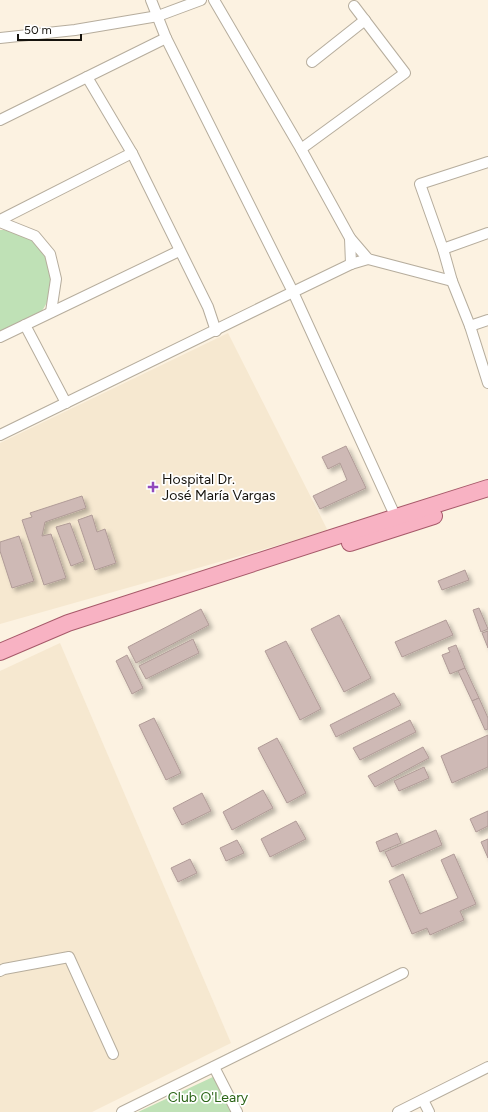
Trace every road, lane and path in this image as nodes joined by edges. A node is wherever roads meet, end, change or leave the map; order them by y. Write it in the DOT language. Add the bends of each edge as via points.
graph roads {
  1 [pos="151,0"];
  2 [pos="201,0"];
  3 [pos="214,0"];
  4 [pos="354,6"];
  5 [pos="158,16"];
  6 [pos="365,20"];
  7 [pos="0,38"];
  8 [pos="166,38"];
  9 [pos="312,62"];
  10 [pos="87,76"];
  11 [pos="0,120"];
  12 [pos="301,149"];
  13 [pos="132,153"];
  14 [pos="488,162"];
  15 [pos="0,221"];
  16 [pos="488,233"];
  17 [pos="350,238"];
  18 [pos="443,249"];
  19 [pos="179,250"];
  20 [pos="368,259"];
  21 [pos="351,264"];
  22 [pos="452,281"];
  23 [pos="293,292"];
  24 [pos="51,312"];
  25 [pos="488,320"];
  26 [pos="25,325"];
  27 [pos="470,326"];
  28 [pos="216,331"];
  29 [pos="0,337"];
  30 [pos="488,383"];
  31 [pos="66,403"];
  32 [pos="0,435"];
  33 [pos="488,488"];
  34 [pos="488,499"];
  35 [pos="398,522"];
  36 [pos="0,652"];
  37 [pos="0,662"];
  38 [pos="0,971"];
  39 [pos="403,973"];
  40 [pos="112,1054"];
  41 [pos="214,1067"];
  42 [pos="488,1067"];
  43 [pos="423,1100"];
  44 [pos="122,1112"];
  45 [pos="237,1112"];
  46 [pos="401,1112"];
  47 [pos="430,1112"];
  1 -- 5 [label="street"];
  2 -- 5 [label="street"];
  3 -- 12 [label="street"];
  4 -- 6 [label="street"];
  5 -- 7 [label="street" via="75,30"];
  5 -- 8 [label="street"];
  6 -- 9 [label="street"];
  6 -- 12 [label="street" via="405,73"];
  8 -- 10 [label="street"];
  8 -- 23 [label="street"];
  10 -- 11 [label="street"];
  10 -- 13 [label="street"];
  12 -- 17 [label="street"];
  13 -- 15 [label="street"];
  13 -- 19 [label="street"];
  14 -- 18 [label="street" via="420,184"];
  15 -- 24 [label="street" via="35,236 50,254 56,280"];
  16 -- 18 [label="street"];
  17 -- 20 [label="street"];
  17 -- 21 [label="street"];
  18 -- 22 [label="street"];
  19 -- 24 [label="street"];
  19 -- 28 [label="street" via="208,307"];
  20 -- 21 [label="street"];
  20 -- 22 [label="street"];
  21 -- 23 [label="street"];
  22 -- 27 [label="street"];
  23 -- 28 [label="street"];
  23 -- 35 [label="street"];
  24 -- 26 [label="street"];
  25 -- 27 [label="street"];
  26 -- 29 [label="street"];
  26 -- 31 [label="street"];
  27 -- 30 [label="street"];
  28 -- 31 [label="street"];
  31 -- 32 [label="street"];
  33 -- 35 [label="main road"];
  34 -- 35 [label="main road"];
  35 -- 36 [label="main road" via="68,623"];
  35 -- 37 [label="main road" via="122,615 38,645"];
  38 -- 40 [label="street" via="70,958"];
  39 -- 41 [label="street"];
  41 -- 44 [label="street"];
  41 -- 45 [label="street"];
  42 -- 43 [label="street"];
  43 -- 46 [label="street"];
  43 -- 47 [label="street"];
}
